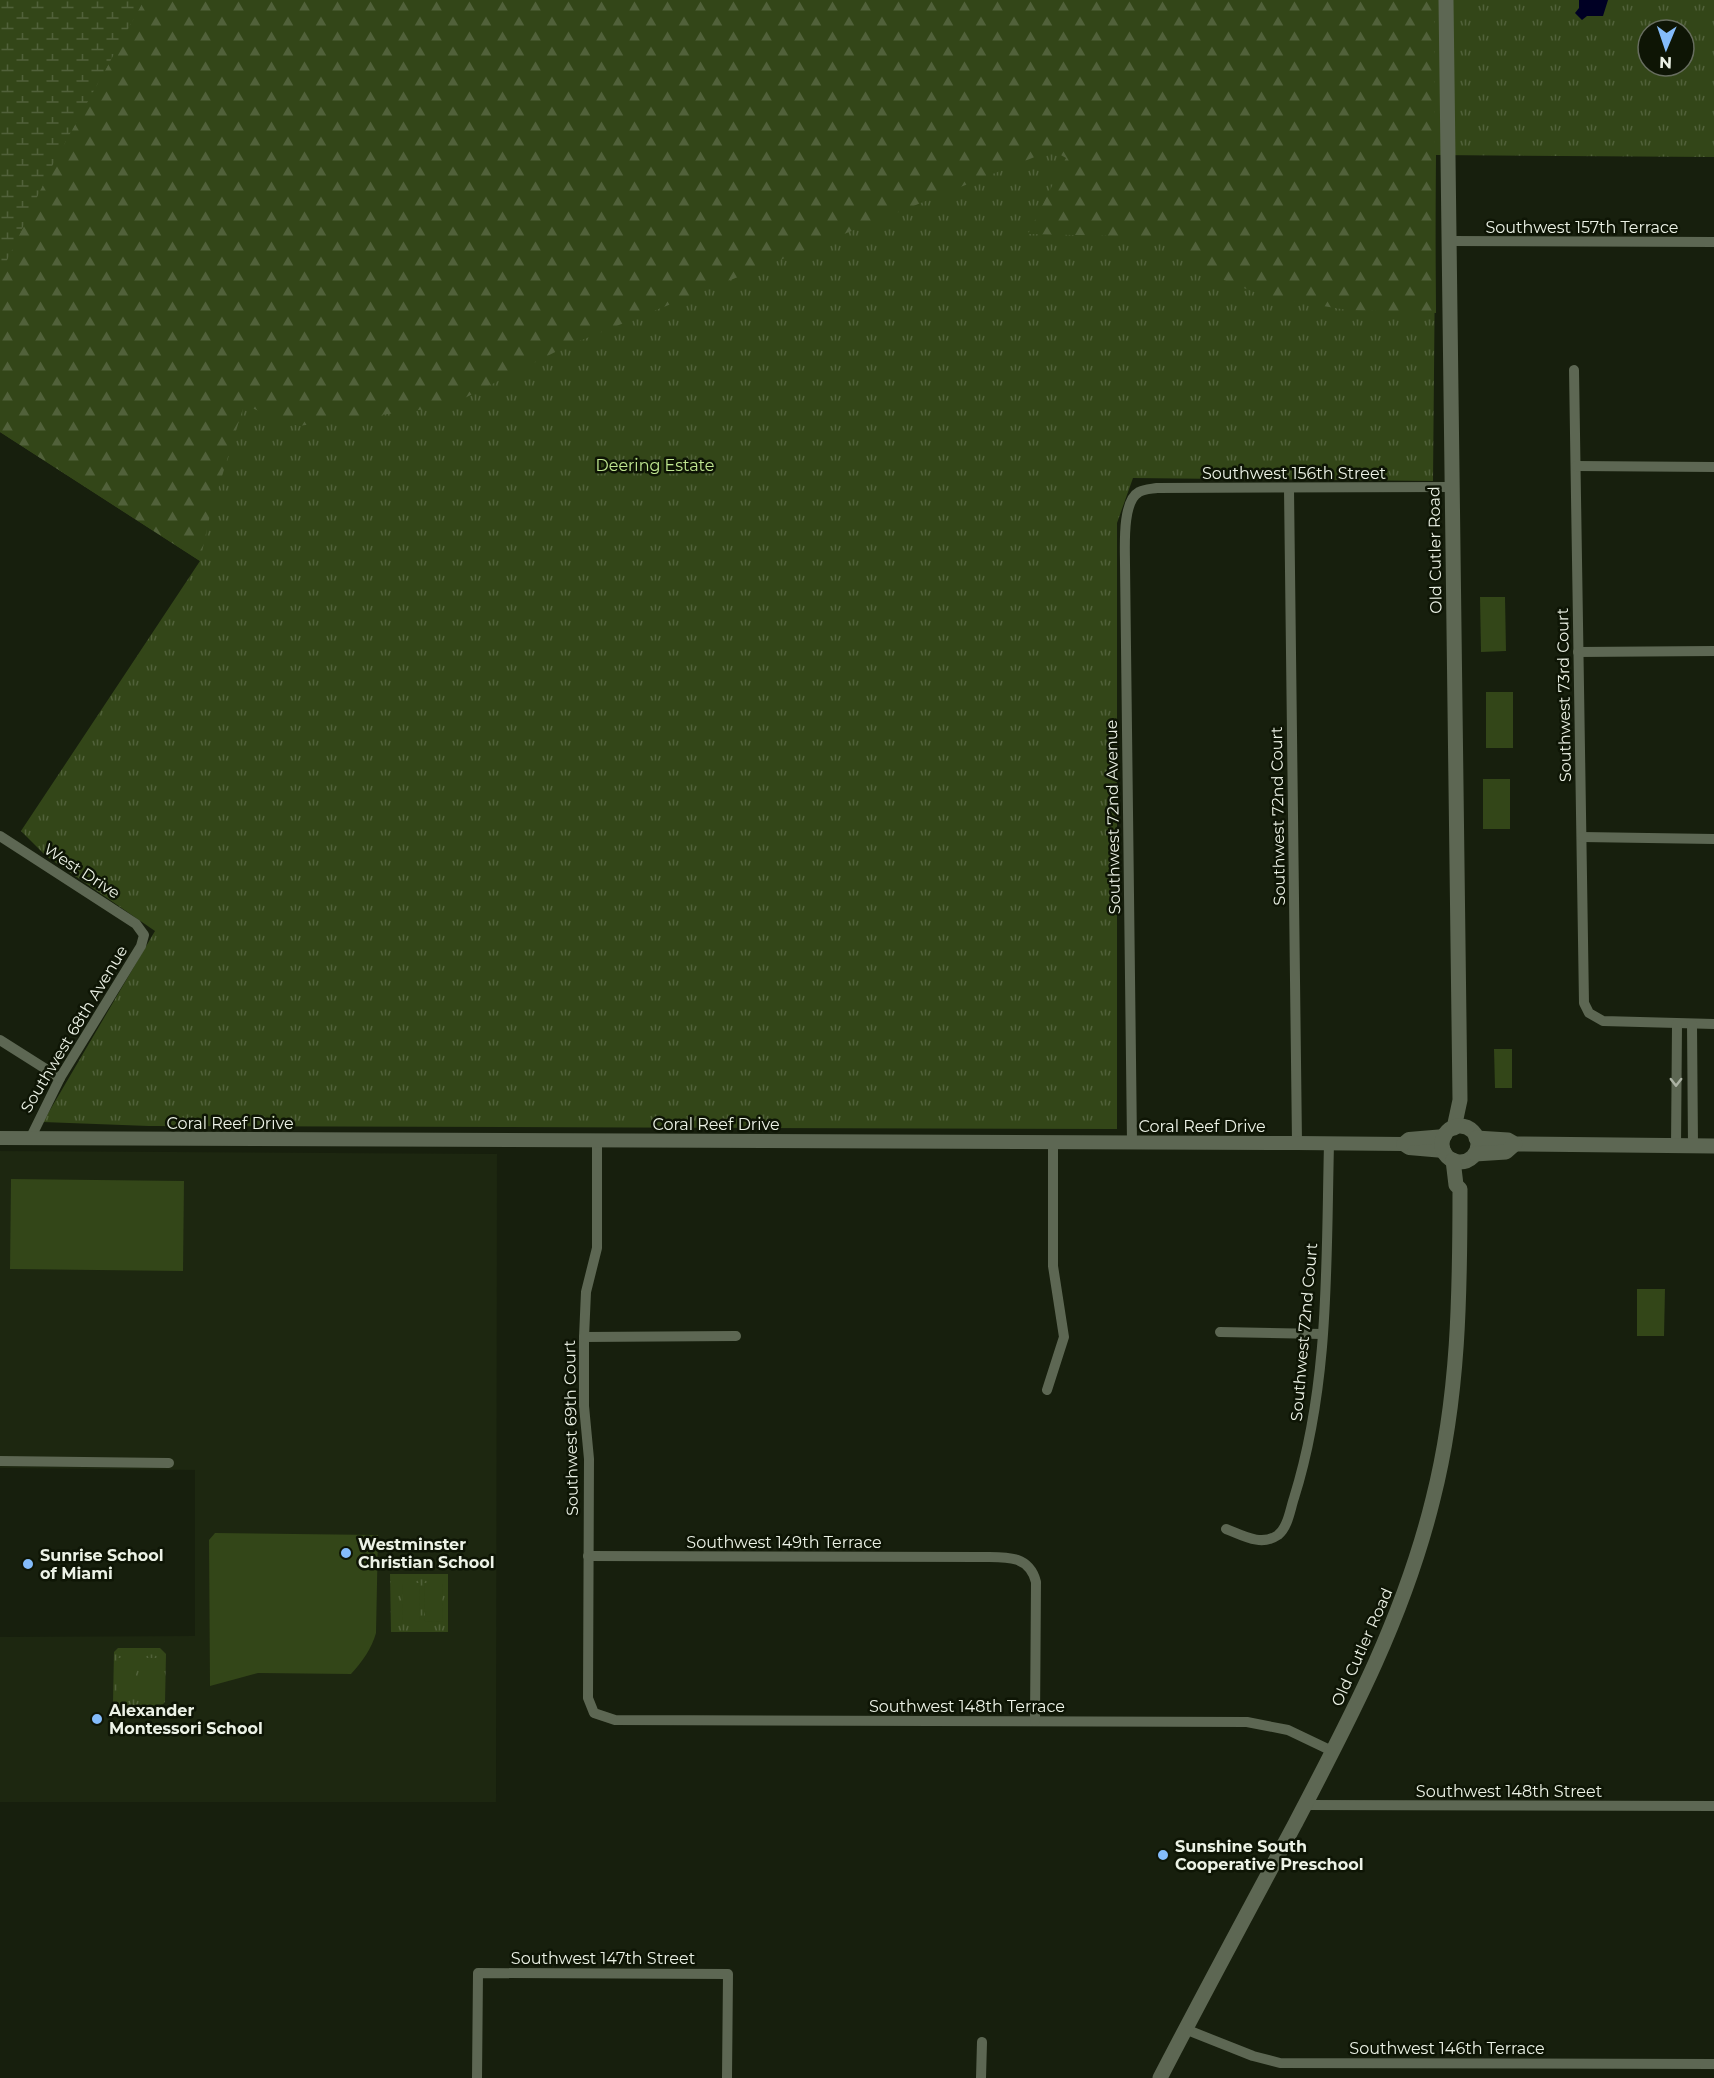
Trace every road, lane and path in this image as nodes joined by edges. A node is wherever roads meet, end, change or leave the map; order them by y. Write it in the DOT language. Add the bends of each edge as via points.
graph roads {
  1 [pos="1446,0"];
  2 [pos="1450,241"];
  3 [pos="1714,242"];
  4 [pos="1574,370"];
  5 [pos="1576,466"];
  6 [pos="1714,467"];
  7 [pos="1452,487"];
  8 [pos="1289,489"];
  9 [pos="1136,493"];
  10 [pos="1714,651"];
  11 [pos="1578,652"];
  12 [pos="0,836"];
  13 [pos="1582,837"];
  14 [pos="1714,839"];
  15 [pos="144,935"];
  16 [pos="1677,1024"];
  17 [pos="1692,1024"];
  18 [pos="1714,1024"];
  19 [pos="0,1040"];
  20 [pos="60,1078"];
  21 [pos="0,1138"];
  22 [pos="30,1139"];
  23 [pos="597,1140"];
  24 [pos="1457,1140"];
  25 [pos="1053,1141"];
  26 [pos="1132,1142"];
  27 [pos="1297,1143"];
  28 [pos="1329,1144"];
  29 [pos="1515,1144"];
  30 [pos="1676,1146"];
  31 [pos="1693,1146"];
  32 [pos="1714,1146"];
  33 [pos="1472,1156"];
  34 [pos="1460,1189"];
  35 [pos="1220,1332"];
  36 [pos="1322,1334"];
  37 [pos="736,1336"];
  38 [pos="584,1337"];
  39 [pos="1047,1390"];
  40 [pos="0,1461"];
  41 [pos="169,1463"];
  42 [pos="1226,1529"];
  43 [pos="588,1556"];
  44 [pos="597,1714"];
  45 [pos="1035,1721"];
  46 [pos="1332,1751"];
  47 [pos="1304,1805"];
  48 [pos="1714,1806"];
  49 [pos="1185,2030"];
  50 [pos="982,2042"];
  51 [pos="1714,2064"];
  52 [pos="477,2078"];
  53 [pos="727,2078"];
  54 [pos="981,2078"];
  55 [pos="1160,2078"];
  1 -- 2 [label="main road, Old Cutler Road"];
  2 -- 3 [label="street, Southwest 157th Terrace"];
  2 -- 7 [label="main road, Old Cutler Road"];
  4 -- 5 [label="street, Southwest 73rd Court"];
  5 -- 6 [label="street"];
  5 -- 11 [label="street, Southwest 73rd Court"];
  7 -- 8 [label="street, Southwest 156th Street"];
  7 -- 24 [label="main road, Old Cutler Road" via="1460,1100"];
  8 -- 9 [label="street, Southwest 156th Street" via="1157,488"];
  8 -- 27 [label="street, Southwest 72nd Court"];
  9 -- 26 [label="street, Southwest 72nd Avenue" via="1127,518 1125,564"];
  10 -- 11 [label="street"];
  11 -- 13 [label="street, Southwest 73rd Court"];
  12 -- 15 [label="street, West Drive" via="136,924"];
  13 -- 14 [label="street"];
  13 -- 16 [label="street, Southwest 73rd Court" via="1586,1008 1593,1016 1612,1022"];
  15 -- 20 [label="street, Southwest 68th Avenue"];
  16 -- 17 [label="street"];
  16 -- 30 [label="street, one-way"];
  17 -- 18 [label="street"];
  17 -- 31 [label="street"];
  19 -- 20 [label="street"];
  20 -- 22 [label="street, Southwest 68th Avenue"];
  21 -- 22 [label="street, Coral Reef Drive"];
  22 -- 23 [label="street, Coral Reef Drive"];
  23 -- 25 [label="street, Coral Reef Drive"];
  23 -- 38 [label="street, Southwest 69th Court" via="597,1248 586,1292"];
  24 -- 28 [label="street, Coral Reef Drive"];
  24 -- 29 [label="main road" via="1508,1140"];
  24 -- 33 [label="main road, Old Cutler Road"];
  24 -- 33 [label="main road" via="1462,1162"];
  24 -- 34 [label="main road, Old Cutler Road" via="1456,1185"];
  25 -- 26 [label="street, Coral Reef Drive"];
  25 -- 39 [label="street" via="1053,1266 1065,1337"];
  26 -- 27 [label="street, Coral Reef Drive"];
  27 -- 28 [label="street, Coral Reef Drive"];
  28 -- 36 [label="street, Southwest 72nd Court" via="1329,1234"];
  29 -- 30 [label="main road"];
  29 -- 33 [label="main road" via="1506,1152"];
  30 -- 31 [label="main road"];
  31 -- 32 [label="main road"];
  33 -- 34 [label="main road, Old Cutler Road" via="1465,1185"];
  34 -- 46 [label="main road, Old Cutler Road" via="1458,1343 1434,1497 1394,1624"];
  35 -- 36 [label="street"];
  36 -- 42 [label="street, Southwest 72nd Court" via="1313,1417 1285,1527 1278,1535 1264,1540"];
  37 -- 38 [label="street"];
  38 -- 43 [label="street, Southwest 69th Court"];
  40 -- 41 [label="street"];
  43 -- 44 [label="street, Southwest 69th Court" via="588,1698"];
  43 -- 45 [label="street, Southwest 149th Terrace" via="1021,1560 1034,1574 1036,1590"];
  44 -- 45 [label="street, Southwest 148th Terrace" via="615,1720"];
  45 -- 46 [label="street, Southwest 148th Terrace" via="1259,1723 1288,1730"];
  46 -- 47 [label="main road, Old Cutler Road"];
  47 -- 48 [label="street, Southwest 148th Street"];
  47 -- 49 [label="main road, Old Cutler Road"];
  49 -- 51 [label="street, Southwest 146th Terrace" via="1275,2062"];
  49 -- 55 [label="main road, Old Cutler Road"];
  50 -- 54 [label="street"];
  52 -- 53 [label="street, Southwest 147th Street" via="478,1973 728,1974"];
}
